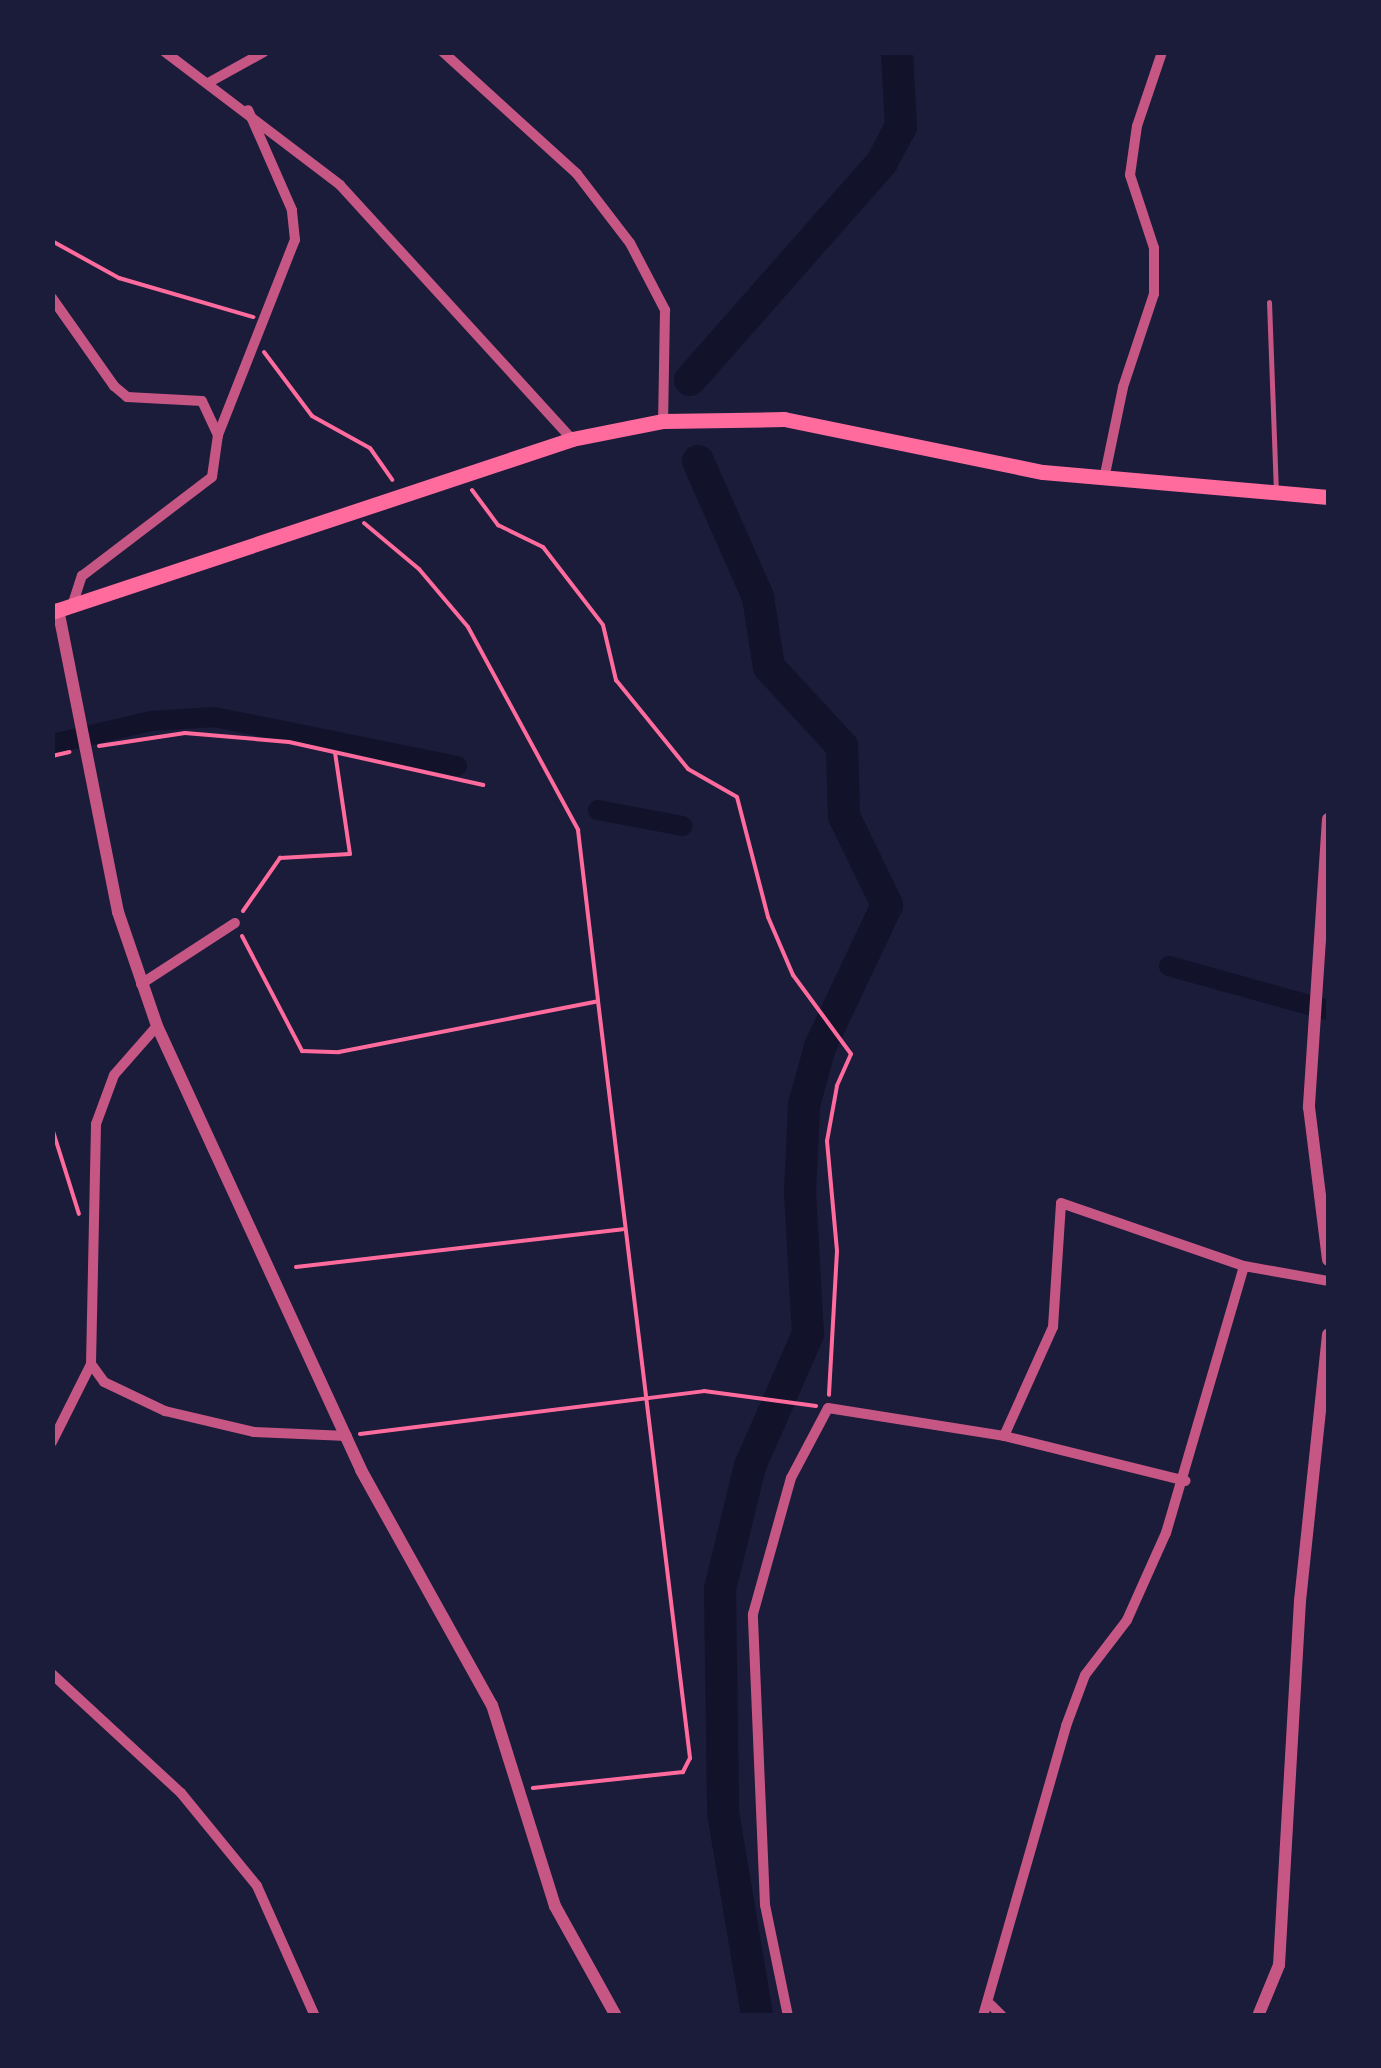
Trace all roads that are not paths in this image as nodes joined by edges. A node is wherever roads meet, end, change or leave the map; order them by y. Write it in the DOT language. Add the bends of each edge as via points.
graph roads {
  1 [pos="165,52"];
  2 [pos="264,52"];
  3 [pos="444,52"];
  4 [pos="1162,52"];
  5 [pos="208,83"];
  6 [pos="248,110"];
  7 [pos="52,298"];
  8 [pos="1268,302"];
  9 [pos="663,421"];
  10 [pos="218,436"];
  11 [pos="572,438"];
  12 [pos="1104,479"];
  13 [pos="1276,493"];
  14 [pos="1328,498"];
  15 [pos="61,609"];
  16 [pos="1328,819"];
  17 [pos="235,923"];
  18 [pos="1323,968"];
  19 [pos="141,984"];
  20 [pos="157,1026"];
  21 [pos="1328,1260"];
  22 [pos="1244,1266"];
  23 [pos="1328,1281"];
  24 [pos="1328,1334"];
  25 [pos="91,1364"];
  26 [pos="347,1436"];
  27 [pos="1004,1436"];
  28 [pos="52,1442"];
  29 [pos="1322,1462"];
  30 [pos="1186,1482"];
  31 [pos="52,1674"];
  32 [pos="991,2005"];
  33 [pos="1261,2014"];
  34 [pos="315,2016"];
  35 [pos="616,2016"];
  36 [pos="788,2016"];
  37 [pos="983,2016"];
  38 [pos="1002,2016"];
  1 -- 5 [label="street"];
  2 -- 5 [label="street"];
  3 -- 9 [label="street" via="576,174 630,242 665,310"];
  4 -- 12 [label="street" via="1130,175 1154,248 1154,294 1122,387"];
  5 -- 6 [label="street"];
  6 -- 10 [label="street" via="292,210 295,240"];
  6 -- 11 [label="street" via="340,185"];
  7 -- 10 [label="street" via="114,386 128,396 202,400"];
  8 -- 13 [label="lane"];
  9 -- 11 [label="main road"];
  9 -- 12 [label="main road" via="712,417 830,425"];
  10 -- 15 [label="street" via="212,476 82,576"];
  11 -- 15 [label="main road"];
  12 -- 13 [label="main road"];
  13 -- 14 [label="main road"];
  15 -- 19 [label="street" via="118,912"];
  16 -- 18 [label="street"];
  17 -- 19 [label="street"];
  18 -- 21 [label="street" via="1311,1157"];
  19 -- 20 [label="street"];
  20 -- 25 [label="street" via="114,1075 96,1124"];
  20 -- 26 [label="street"];
  22 -- 23 [label="street"];
  22 -- 27 [label="street" via="1061,1203 1053,1327"];
  22 -- 30 [label="street"];
  24 -- 29 [label="street"];
  25 -- 26 [label="street" via="104,1382 165,1411 254,1432"];
  25 -- 28 [label="street"];
  26 -- 35 [label="street" via="492,1705 555,1906"];
  27 -- 30 [label="street"];
  27 -- 36 [label="street" via="828,1408 791,1478 769,1545 751,1644 765,1905"];
  29 -- 33 [label="street" via="1279,1965"];
  30 -- 32 [label="street" via="1128,1620 1086,1675 1072,1709"];
  31 -- 34 [label="street" via="182,1792 258,1886"];
  32 -- 37 [label="street"];
  32 -- 38 [label="street"];
}
